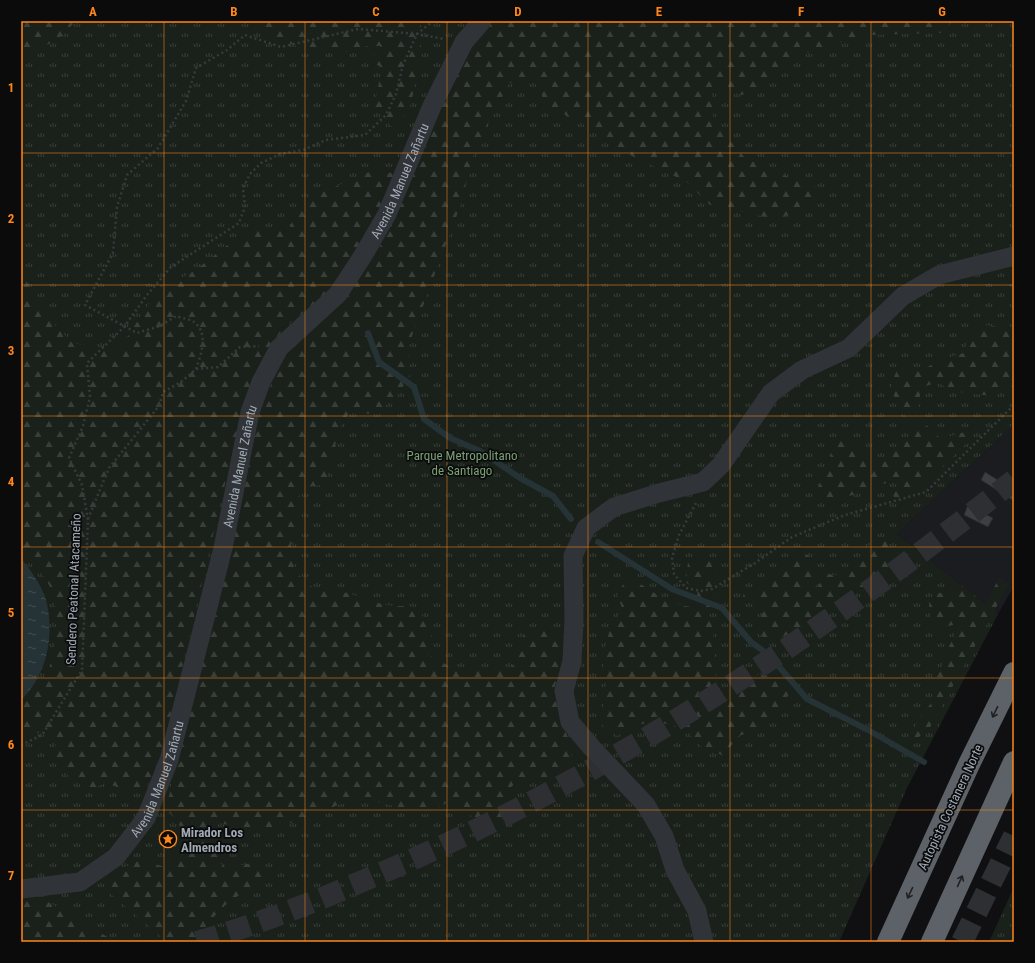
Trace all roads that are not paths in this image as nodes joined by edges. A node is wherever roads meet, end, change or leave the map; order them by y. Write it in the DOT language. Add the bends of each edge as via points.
graph roads {
  1 [pos="482,21"];
  2 [pos="1014,256"];
  3 [pos="1014,673"];
  4 [pos="1014,762"];
  5 [pos="21,889"];
  6 [pos="704,942"];
  7 [pos="888,942"];
  8 [pos="932,942"];
  1 -- 5 [label="street, Avenida Manuel Zañartu" via="464,42 432,106 387,214 364,254 338,294 279,348 261,382 250,412 223,548 169,760 146,818 116,856 80,882"];
  2 -- 6 [label="street" via="939,275 903,296 849,348 802,370 770,393 721,465 703,482 659,492 614,507 586,528 572,556 572,661 564,691 570,722 646,805 664,836 674,870 697,911"];
  3 -- 7 [label="highway, Autopista Costanera Norte, one-way" via="970,762"];
  8 -- 4 [label="highway, one-way"];
}
